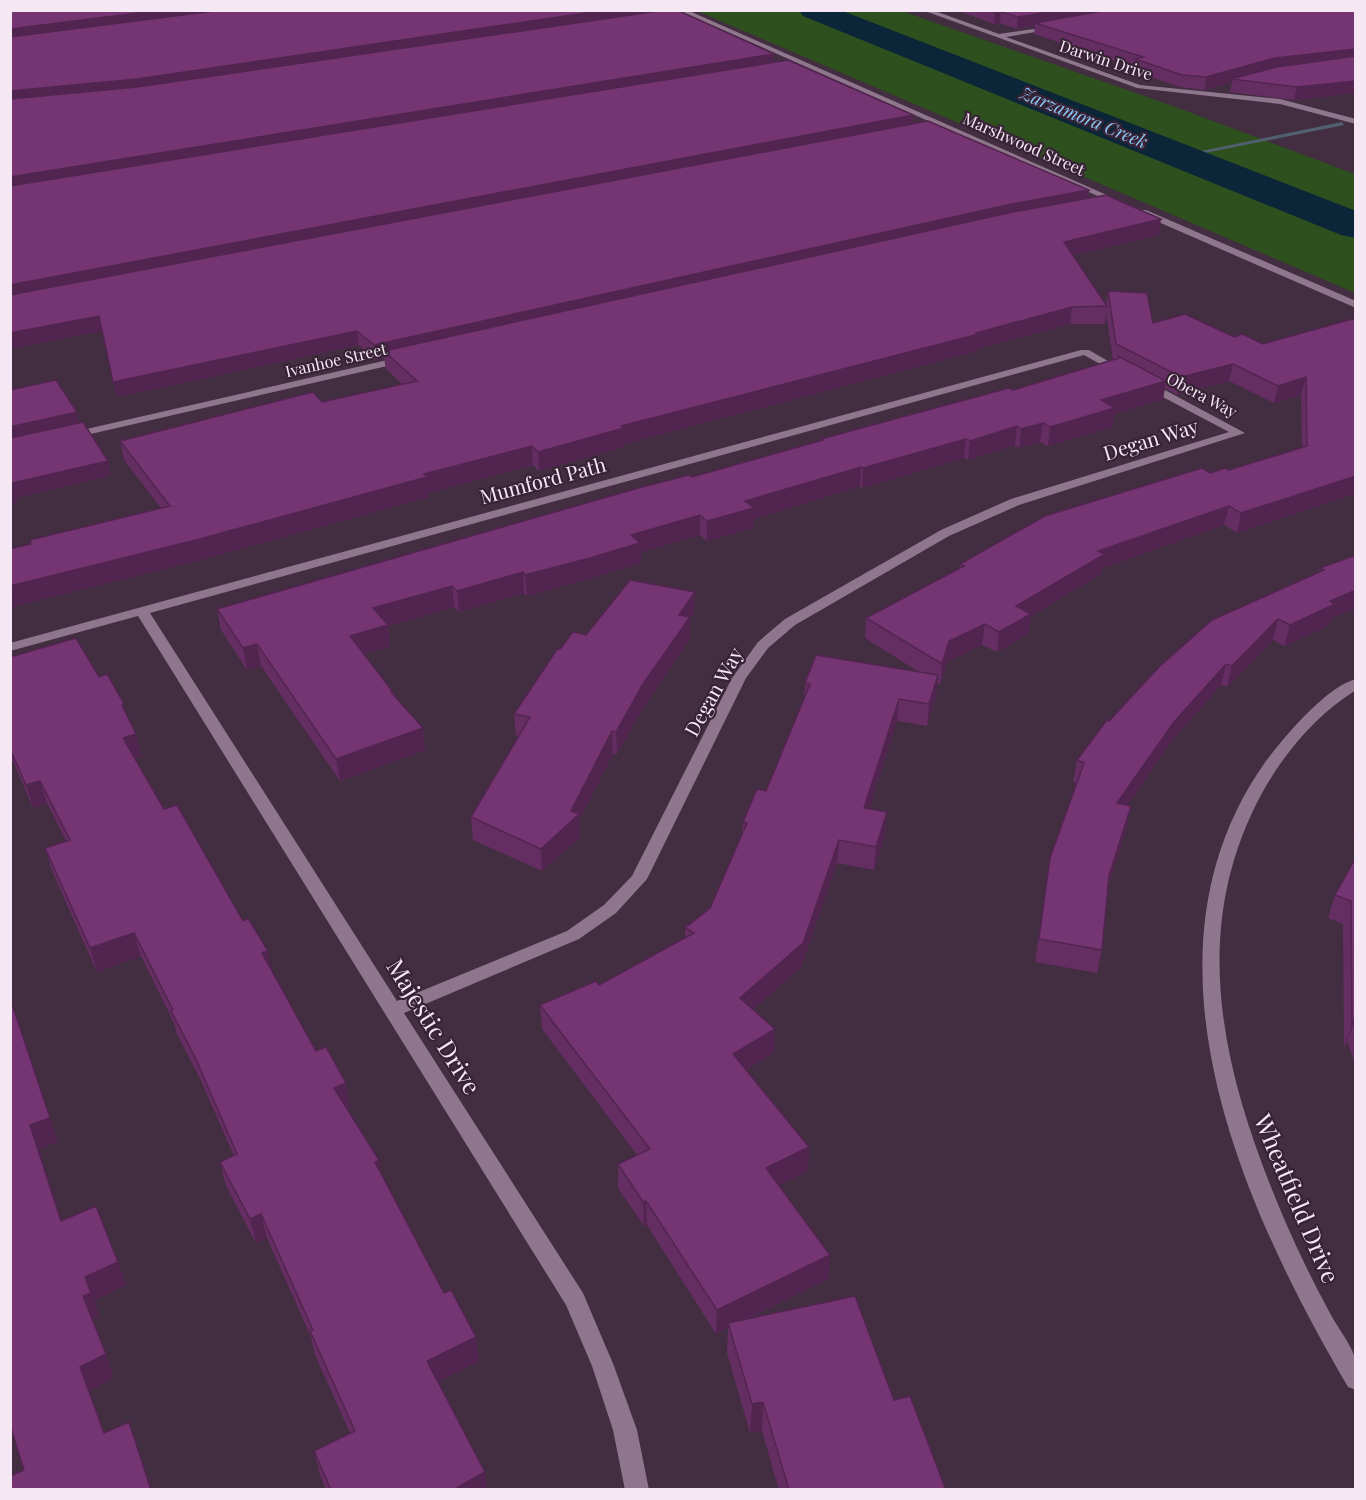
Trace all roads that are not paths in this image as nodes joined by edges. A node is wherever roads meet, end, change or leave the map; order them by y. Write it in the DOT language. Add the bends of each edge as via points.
graph roads {
  1 [pos="925,10"];
  2 [pos="680,13"];
  3 [pos="1065,25"];
  4 [pos="997,36"];
  5 [pos="803,64"];
  6 [pos="791,66"];
  7 [pos="1227,87"];
  8 [pos="1207,95"];
  9 [pos="1356,122"];
  10 [pos="942,125"];
  11 [pos="930,127"];
  12 [pos="1120,202"];
  13 [pos="1108,205"];
  14 [pos="1356,305"];
  15 [pos="1085,352"];
  16 [pos="418,357"];
  17 [pos="1239,433"];
  18 [pos="57,439"];
  19 [pos="141,611"];
  20 [pos="10,647"];
  21 [pos="1356,683"];
  22 [pos="393,1010"];
  23 [pos="1356,1380"];
  24 [pos="637,1490"];
  1 -- 4 [label="street, Darwin Drive"];
  2 -- 5 [label="street, Marshwood Street"];
  3 -- 4 [label="street"];
  4 -- 8 [label="street, Darwin Drive" via="1139,87"];
  5 -- 6 [label="street"];
  5 -- 10 [label="street, Marshwood Street"];
  7 -- 8 [label="street"];
  8 -- 9 [label="street, Darwin Drive" via="1297,104"];
  10 -- 11 [label="street"];
  10 -- 12 [label="street, Marshwood Street"];
  12 -- 13 [label="street"];
  12 -- 14 [label="street, Marshwood Street"];
  15 -- 17 [label="street, Obera Way"];
  15 -- 19 [label="street, Mumford Path"];
  16 -- 18 [label="street, Ivanhoe Street"];
  17 -- 22 [label="street, Degan Way" via="980,516 790,622 763,645 739,678 639,879 610,909 573,935"];
  19 -- 20 [label="street, Mumford Path"];
  19 -- 22 [label="street, Majestic Drive"];
  21 -- 23 [label="street, Wheatfield Drive" via="1313,716 1278,753 1249,797 1227,847 1213,903 1210,1004 1223,1079 1249,1162 1289,1254"];
  22 -- 24 [label="street, Majestic Drive" via="575,1300 625,1430"];
}
